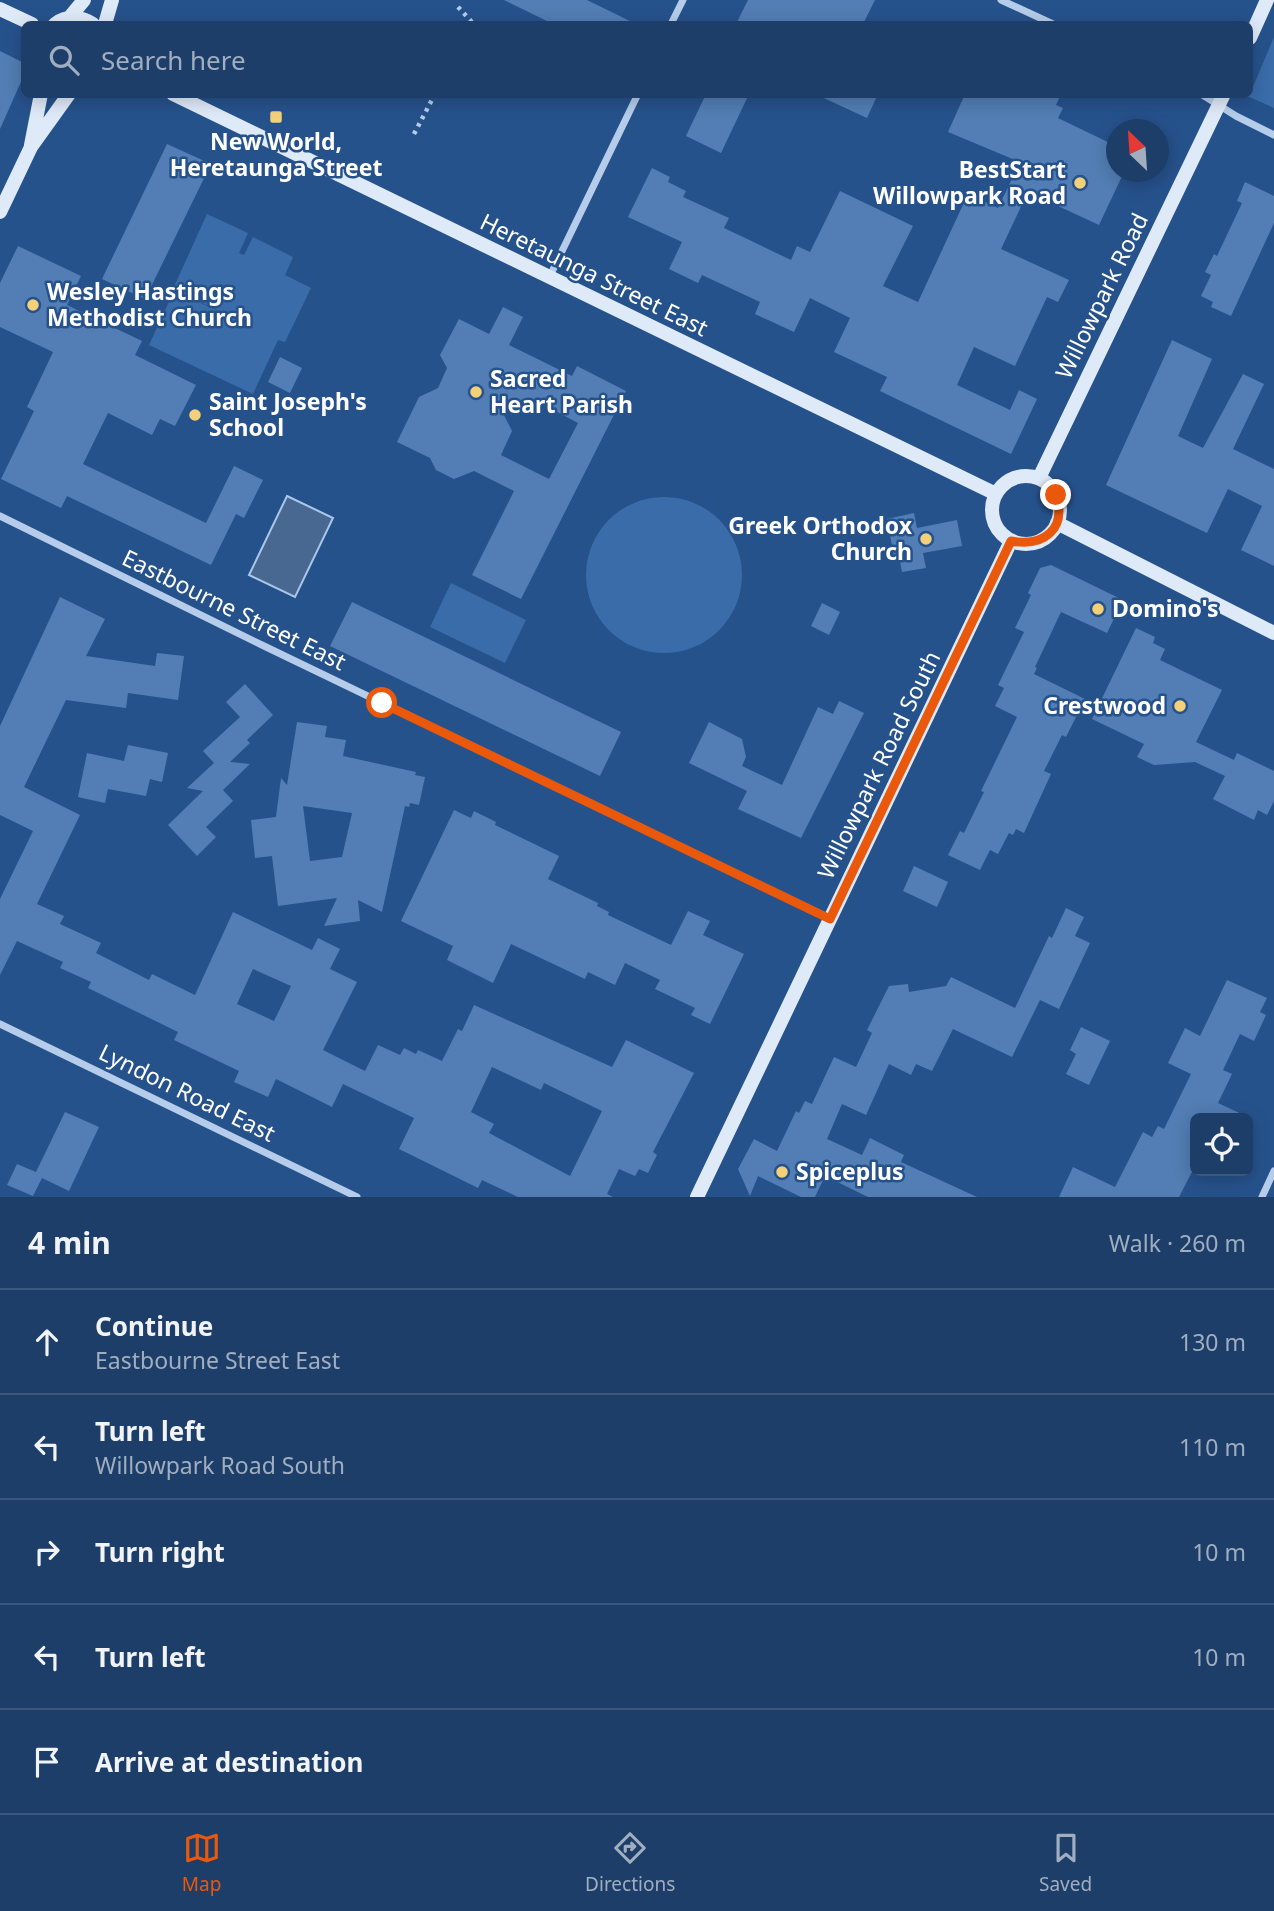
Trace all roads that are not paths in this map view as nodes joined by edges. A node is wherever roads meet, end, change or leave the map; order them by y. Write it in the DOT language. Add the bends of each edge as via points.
graph roads {
  1 [pos="84,0"];
  2 [pos="113,0"];
  3 [pos="683,0"];
  4 [pos="1001,0"];
  5 [pos="1267,0"];
  6 [pos="0,9"];
  7 [pos="69,18"];
  8 [pos="26,21"];
  9 [pos="62,21"];
  10 [pos="87,21"];
  11 [pos="106,21"];
  12 [pos="672,21"];
  13 [pos="1046,21"];
  14 [pos="1253,31"];
  15 [pos="40,98"];
  16 [pos="66,98"];
  17 [pos="177,98"];
  18 [pos="636,98"];
  19 [pos="1221,100"];
  20 [pos="1274,135"];
  21 [pos="31,146"];
  22 [pos="0,212"];
  23 [pos="549,279"];
  24 [pos="1039,478"];
  25 [pos="996,494"];
  26 [pos="0,516"];
  27 [pos="1057,523"];
  28 [pos="1011,541"];
  29 [pos="1274,633"];
  30 [pos="830,919"];
  31 [pos="0,1024"];
  32 [pos="1274,1171"];
  33 [pos="357,1197"];
  34 [pos="697,1197"];
  35 [pos="1262,1197"];
  1 -- 7 [label="main road"];
  2 -- 11 [label="main road"];
  3 -- 12 [label="street"];
  4 -- 13 [label="street"];
  5 -- 14 [label="main road"];
  6 -- 8 [label="main road"];
  7 -- 9 [label="main road"];
  7 -- 10 [label="main road"];
  15 -- 21 [label="main road"];
  16 -- 21 [label="main road"];
  17 -- 23 [label="main road, Heretaunga Street East"];
  18 -- 23 [label="street"];
  19 -- 20 [label="street"];
  19 -- 24 [label="main road, Willowpark Road"];
  21 -- 22 [label="main road"];
  23 -- 25 [label="main road, Heretaunga Street East"];
  24 -- 25 [label="main road" via="1011,479"];
  24 -- 27 [label="main road" via="1056,495"];
  25 -- 28 [label="main road" via="992,505 996,527"];
  26 -- 30 [label="street, Eastbourne Street East"];
  27 -- 28 [label="main road" via="1044,539 1034,543"];
  27 -- 29 [label="main road"];
  28 -- 30 [label="main road, Willowpark Road South"];
  30 -- 34 [label="main road, Willowpark Road South"];
  31 -- 33 [label="street, Lyndon Road East"];
  32 -- 35 [label="street"];
}
